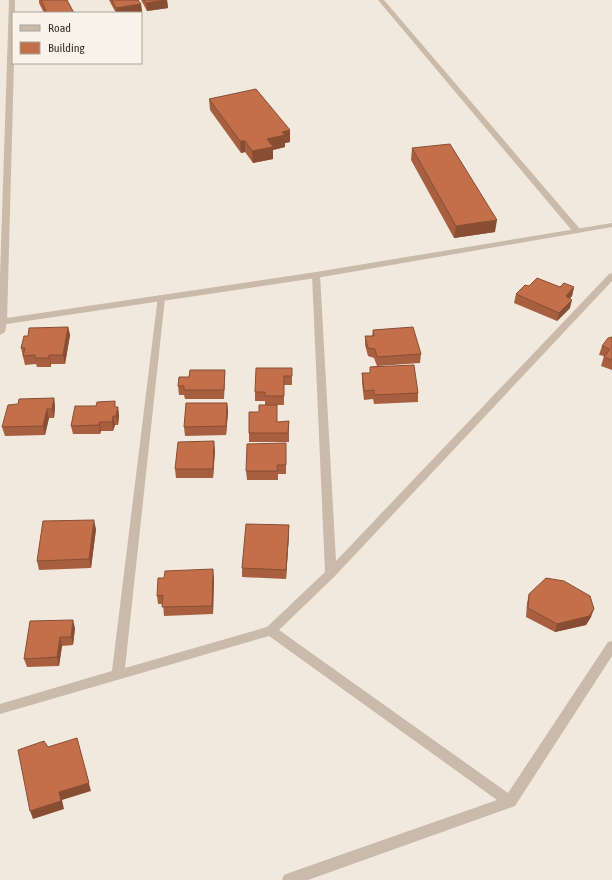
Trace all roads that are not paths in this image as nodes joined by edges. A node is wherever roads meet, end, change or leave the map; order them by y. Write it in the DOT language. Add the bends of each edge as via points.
graph roads {
  1 [pos="12,0"];
  2 [pos="381,0"];
  3 [pos="612,225"];
  4 [pos="577,230"];
  5 [pos="316,275"];
  6 [pos="612,276"];
  7 [pos="161,298"];
  8 [pos="2,322"];
  9 [pos="0,332"];
  10 [pos="331,573"];
  11 [pos="271,631"];
  12 [pos="612,646"];
  13 [pos="118,676"];
  14 [pos="0,709"];
  15 [pos="510,802"];
  16 [pos="288,880"];
  1 -- 8 [label="street"];
  2 -- 4 [label="street"];
  3 -- 4 [label="street"];
  4 -- 5 [label="street"];
  5 -- 7 [label="street"];
  5 -- 10 [label="street"];
  6 -- 10 [label="street"];
  7 -- 8 [label="street"];
  7 -- 13 [label="street"];
  8 -- 9 [label="street"];
  10 -- 11 [label="street"];
  11 -- 13 [label="street"];
  11 -- 15 [label="street"];
  12 -- 15 [label="street"];
  13 -- 14 [label="street"];
  15 -- 16 [label="street"];
}
